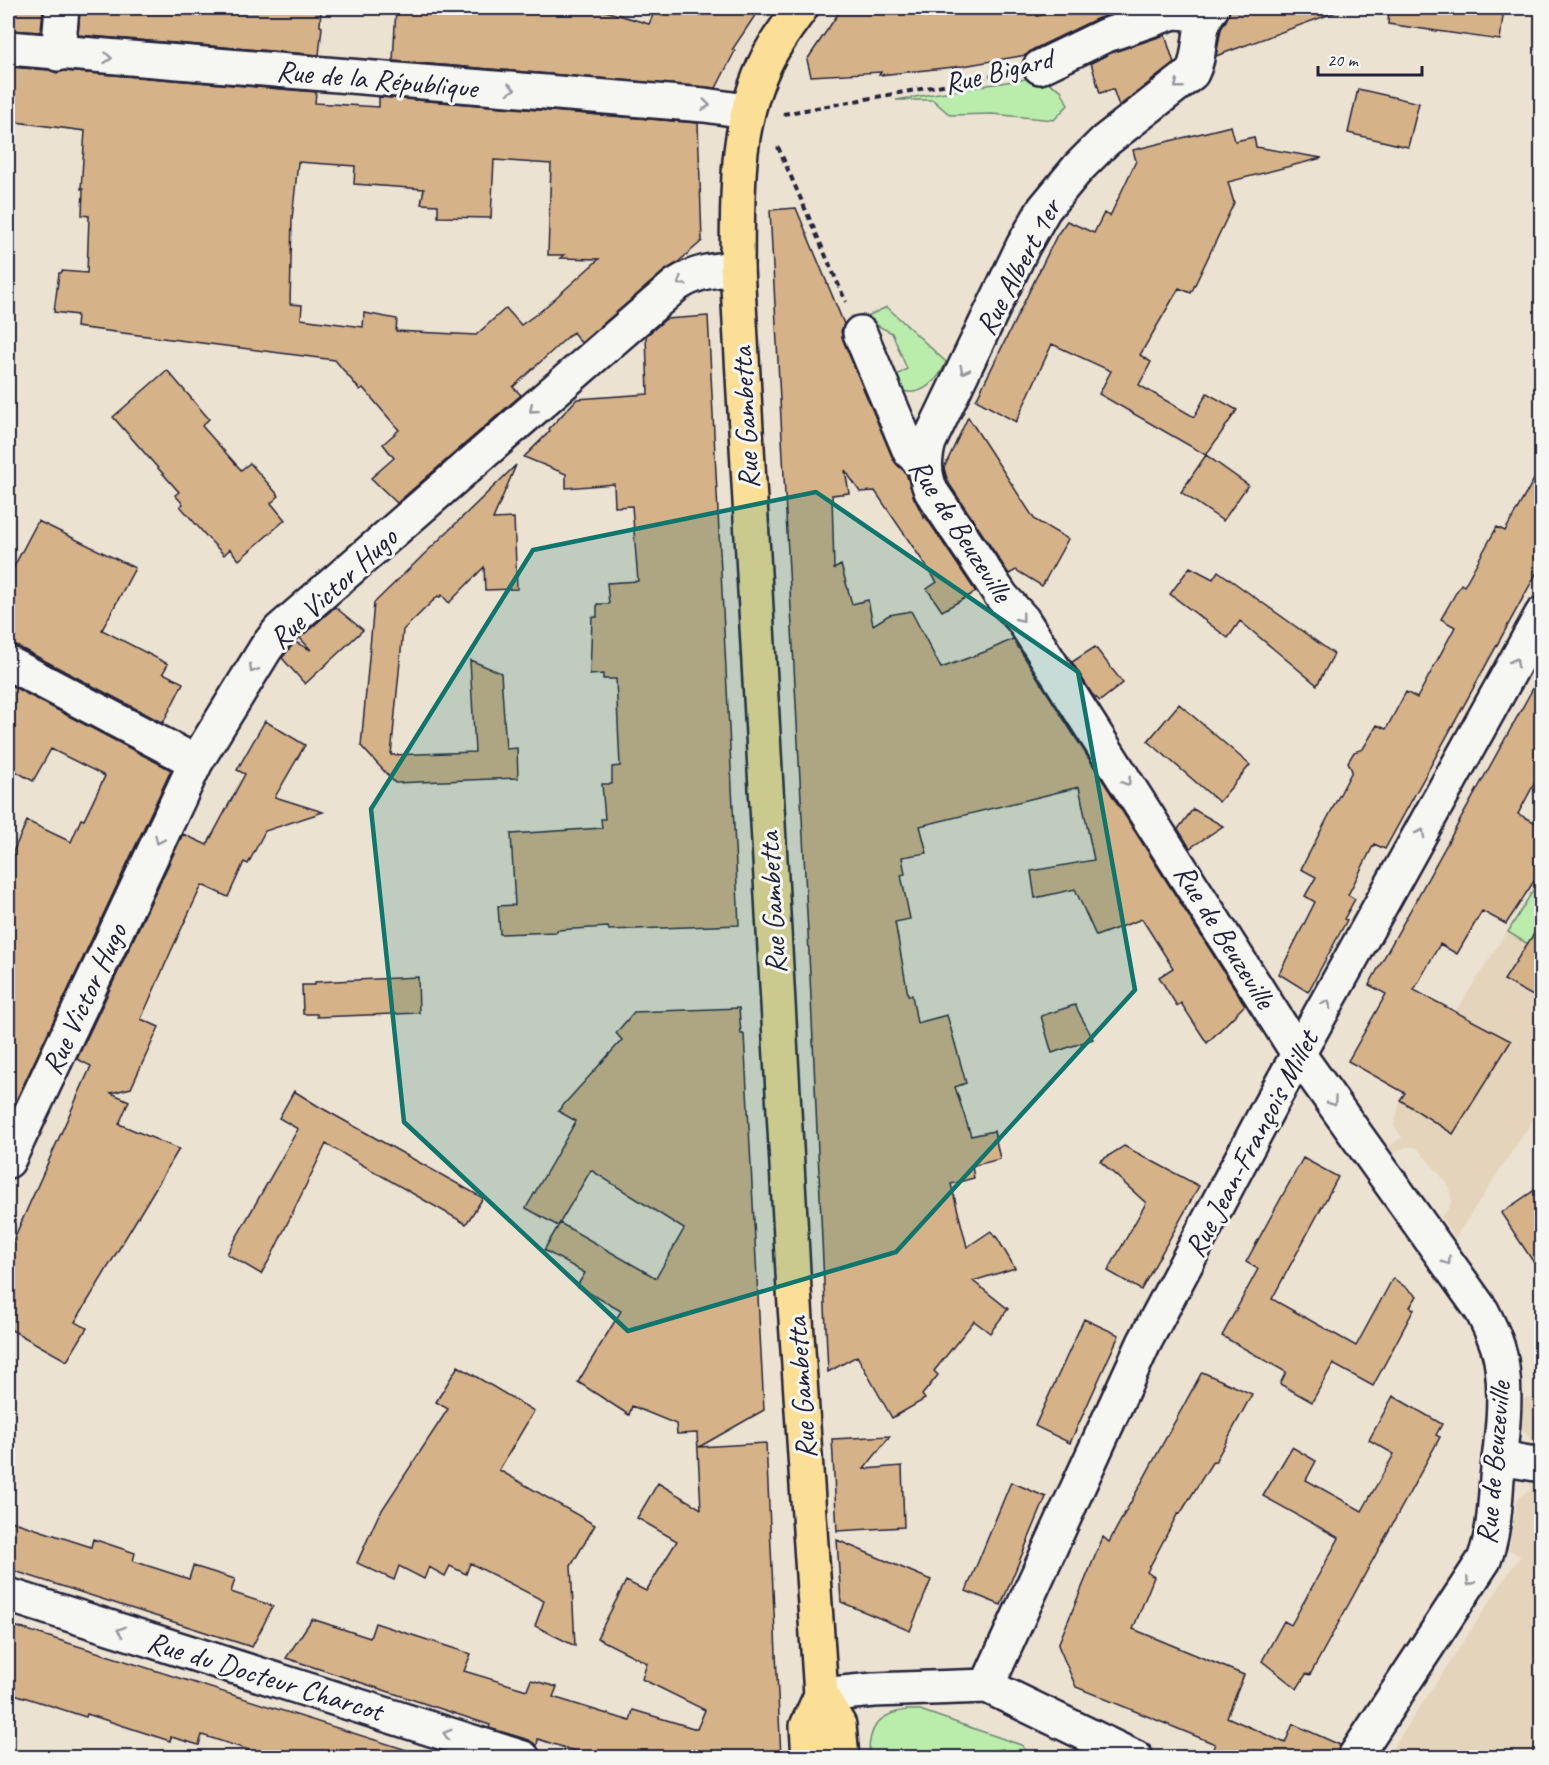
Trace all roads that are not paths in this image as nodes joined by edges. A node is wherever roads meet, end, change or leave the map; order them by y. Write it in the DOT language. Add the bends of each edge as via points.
graph roads {
  1 [pos="62,8"];
  2 [pos="801,8"];
  3 [pos="1209,11"];
  4 [pos="8,48"];
  5 [pos="58,54"];
  6 [pos="1040,67"];
  7 [pos="761,113"];
  8 [pos="737,268"];
  9 [pos="860,333"];
  10 [pos="924,464"];
  11 [pos="1542,614"];
  12 [pos="8,663"];
  13 [pos="196,762"];
  14 [pos="1299,1055"];
  15 [pos="8,1161"];
  16 [pos="1499,1458"];
  17 [pos="1536,1464"];
  18 [pos="8,1595"];
  19 [pos="987,1686"];
  20 [pos="821,1695"];
  21 [pos="523,1758"];
  22 [pos="809,1758"];
  23 [pos="842,1758"];
  24 [pos="1136,1758"];
  25 [pos="1354,1758"];
  1 -- 5 [label="street"];
  2 -- 7 [label="main road, Rue Gambetta" via="765,63"];
  3 -- 6 [label="street, Rue Bigard" via="1174,12 1104,36"];
  3 -- 10 [label="street, Rue Albert 1er, one-way" via="1200,29 1192,74 1105,141 1044,209 929,442"];
  4 -- 5 [label="street, Rue de la République"];
  5 -- 7 [label="street, Rue de la République, one-way" via="693,104"];
  7 -- 8 [label="main road, Rue Gambetta" via="739,160"];
  8 -- 13 [label="street, Rue Victor Hugo, one-way" via="703,272 676,285 280,630"];
  8 -- 20 [label="main road, Rue Gambetta" via="794,1290"];
  9 -- 10 [label="street, Rue de Beuzeville" via="910,452"];
  10 -- 14 [label="street, Rue de Beuzeville, one-way" via="931,491 1002,597 1023,620"];
  14 -- 11 [label="street, Rue Jean-François Millet, one-way"];
  12 -- 13 [label="street"];
  13 -- 15 [label="street, Rue Victor Hugo, one-way"];
  14 -- 16 [label="street, Rue de Beuzeville, one-way" via="1485,1317 1502,1365 1504,1402"];
  14 -- 19 [label="street, Rue Jean-François Millet" via="1144,1343"];
  16 -- 17 [label="street"];
  16 -- 25 [label="street, Rue de Beuzeville, one-way" via="1492,1527 1484,1560"];
  21 -- 18 [label="street, Rue du Docteur Charcot, one-way"];
  19 -- 20 [label="street"];
  19 -- 24 [label="street"];
  20 -- 22 [label="main road" via="807,1726"];
  20 -- 23 [label="main road" via="839,1725"];
}
